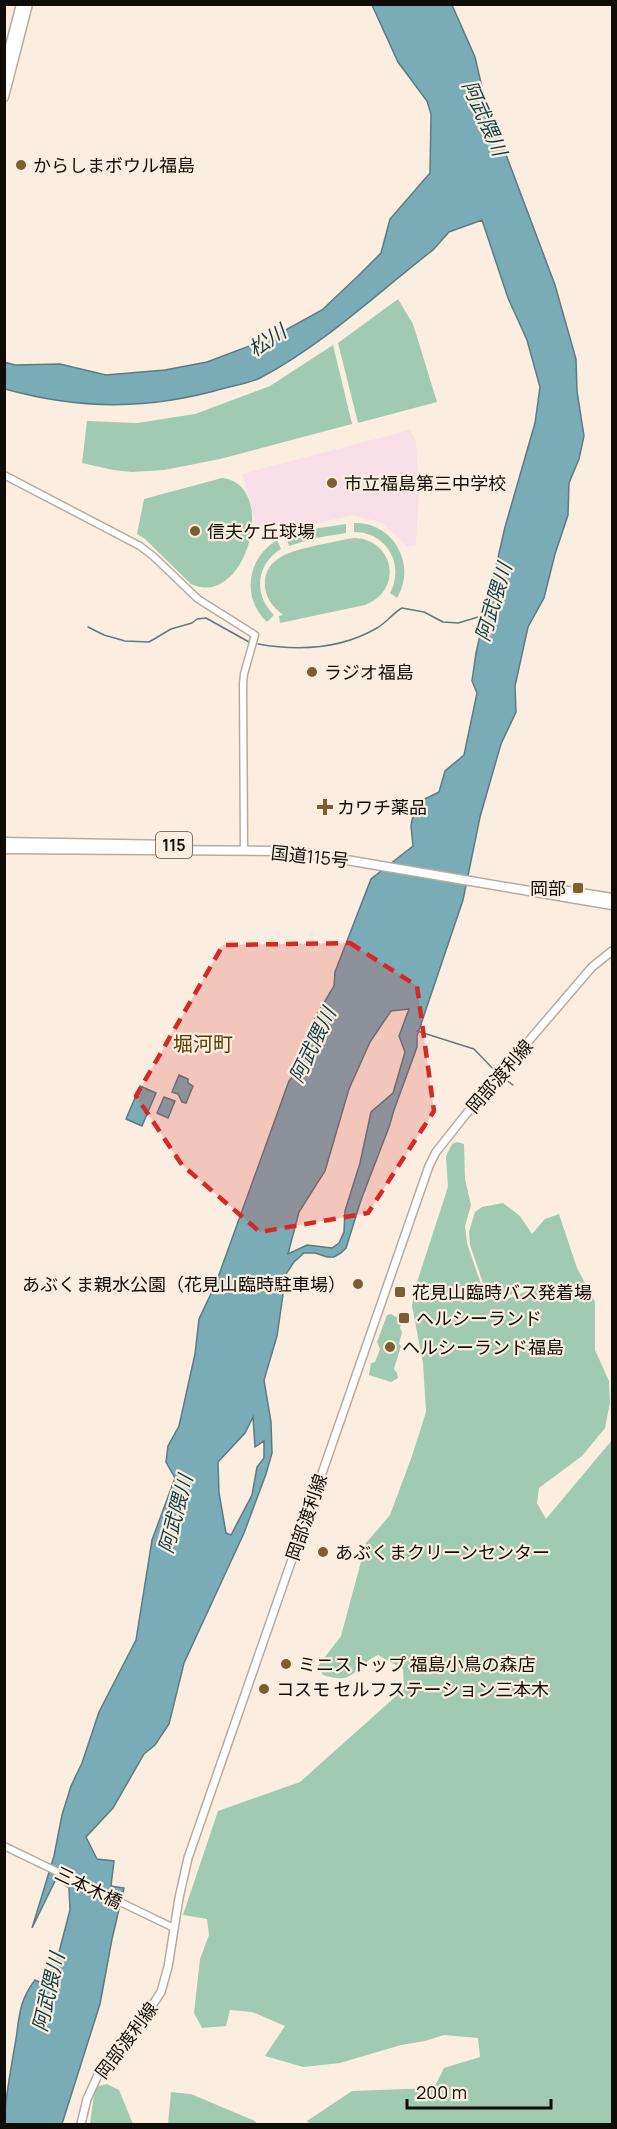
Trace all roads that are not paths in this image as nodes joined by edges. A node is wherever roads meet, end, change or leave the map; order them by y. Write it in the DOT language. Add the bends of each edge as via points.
graph roads {
  1 [pos="21,4"];
  2 [pos="28,4"];
  3 [pos="4,69"];
  4 [pos="4,97"];
  5 [pos="4,475"];
  6 [pos="4,842"];
  7 [pos="244,848"];
  8 [pos="4,849"];
  9 [pos="511,885"];
  10 [pos="612,898"];
  11 [pos="612,905"];
  12 [pos="612,951"];
  13 [pos="4,1846"];
  14 [pos="174,1928"];
  15 [pos="81,2124"];
  1 -- 3 [label="highway"];
  2 -- 4 [label="highway"];
  5 -- 7 [label="street" via="140,546 198,599 255,635 243,684"];
  6 -- 7 [label="highway, 国道115号 / 115"];
  7 -- 8 [label="highway, 国道115号 / 115"];
  7 -- 9 [label="highway, 国道115号 / 115" via="342,856"];
  9 -- 10 [label="highway, 国道115号 / 115"];
  9 -- 11 [label="highway, 国道115号 / 115"];
  12 -- 14 [label="main road, 岡部渡利線" via="592,967 467,1113 429,1166 193,1840"];
  13 -- 14 [label="street, 三本木橋"];
  14 -- 15 [label="main road, 岡部渡利線" via="161,1992 98,2075"];
}
